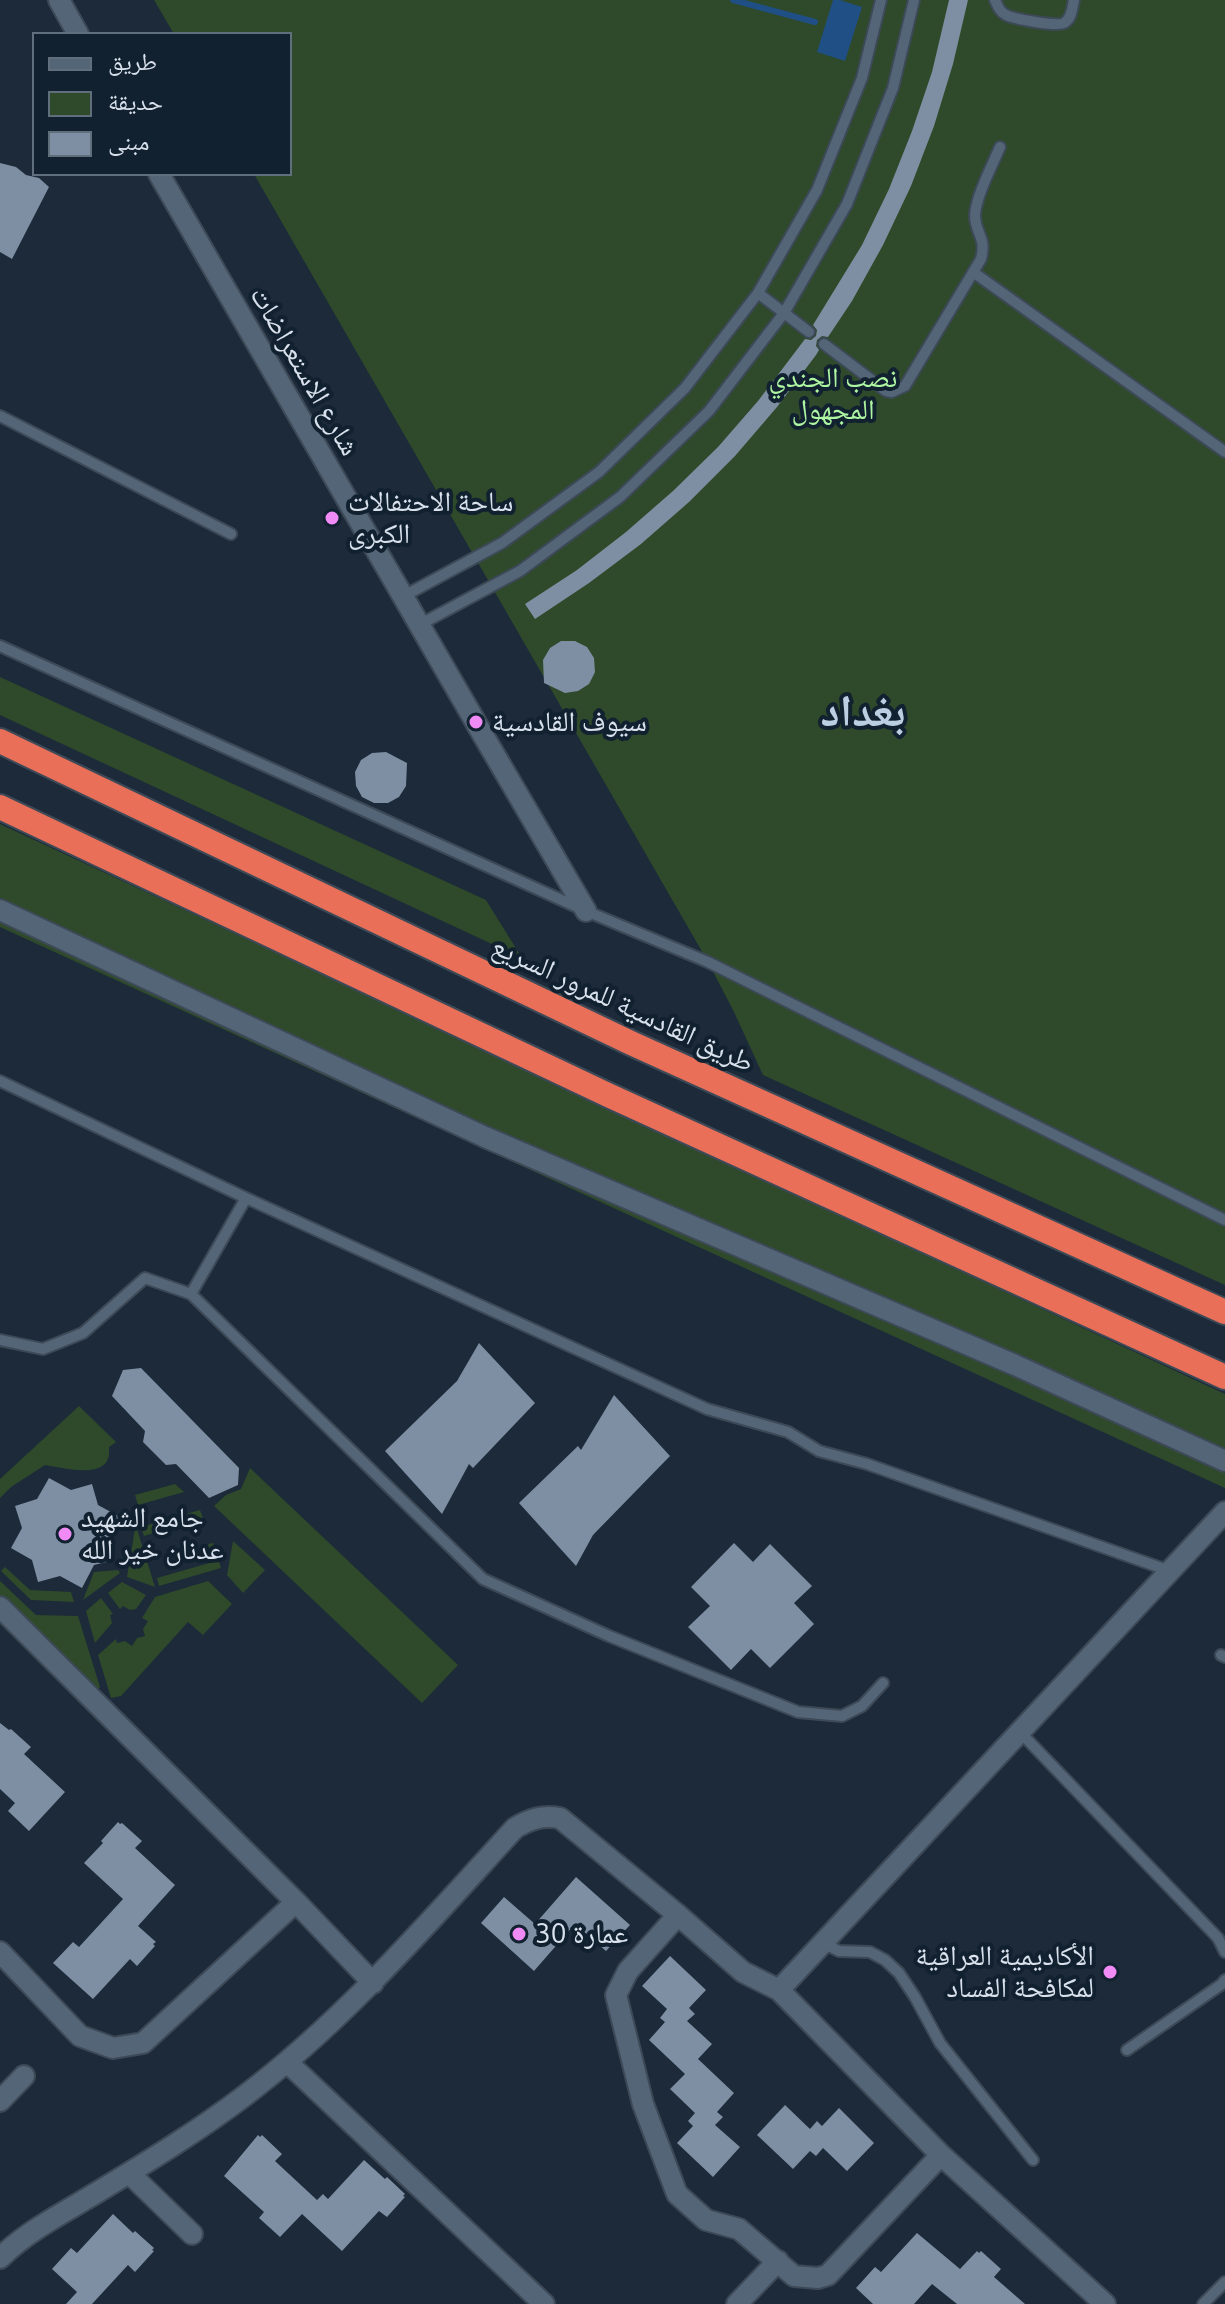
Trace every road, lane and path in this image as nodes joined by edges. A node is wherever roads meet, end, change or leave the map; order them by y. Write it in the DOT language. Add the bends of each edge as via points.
graph roads {
  1 [pos="59,0"];
  2 [pos="881,0"];
  3 [pos="914,0"];
  4 [pos="995,0"];
  5 [pos="1074,0"];
  6 [pos="77,32"];
  7 [pos="1000,147"];
  8 [pos="160,176"];
  9 [pos="973,272"];
  10 [pos="758,293"];
  11 [pos="784,313"];
  12 [pos="809,332"];
  13 [pos="824,344"];
  14 [pos="0,416"];
  15 [pos="1225,452"];
  16 [pos="231,534"];
  17 [pos="402,597"];
  18 [pos="419,625"];
  19 [pos="0,646"];
  20 [pos="0,741"];
  21 [pos="0,807"];
  22 [pos="0,910"];
  23 [pos="586,911"];
  24 [pos="0,1081"];
  25 [pos="246,1198"];
  26 [pos="1225,1220"];
  27 [pos="191,1294"];
  28 [pos="1225,1312"];
  29 [pos="0,1340"];
  30 [pos="1225,1377"];
  31 [pos="1225,1461"];
  32 [pos="1225,1512"];
  33 [pos="1170,1571"];
  34 [pos="0,1607"];
  35 [pos="883,1683"];
  36 [pos="1020,1732"];
  37 [pos="296,1902"];
  38 [pos="678,1915"];
  39 [pos="823,1943"];
  40 [pos="0,1952"];
  41 [pos="1225,1952"];
  42 [pos="1225,1980"];
  43 [pos="373,1983"];
  44 [pos="779,1990"];
  45 [pos="1127,2050"];
  46 [pos="287,2062"];
  47 [pos="24,2076"];
  48 [pos="0,2101"];
  49 [pos="941,2155"];
  50 [pos="1033,2160"];
  51 [pos="129,2173"];
  52 [pos="192,2234"];
  53 [pos="0,2258"];
  54 [pos="778,2261"];
  55 [pos="1225,2282"];
  56 [pos="544,2304"];
  57 [pos="737,2304"];
  58 [pos="1105,2304"];
  59 [pos="1203,2304"];
  1 -- 6 [label="street"];
  2 -- 10 [label="lane" via="862,78 817,190"];
  3 -- 11 [label="lane" via="893,88 847,204"];
  4 -- 5 [label="lane" via="1010,17 1057,25 1069,19"];
  7 -- 9 [label="lane" via="976,209 983,249"];
  8 -- 17 [label="street, شارع الاستعراضات"];
  9 -- 13 [label="lane" via="899,390 886,391"];
  9 -- 15 [label="lane"];
  10 -- 11 [label="lane"];
  10 -- 17 [label="lane" via="685,388 599,472 502,543"];
  11 -- 12 [label="lane"];
  11 -- 18 [label="lane" via="709,411 620,497 520,571"];
  14 -- 16 [label="lane"];
  17 -- 18 [label="street, شارع الاستعراضات"];
  18 -- 23 [label="street, شارع الاستعراضات"];
  19 -- 23 [label="lane"];
  20 -- 28 [label="highway, طريق القادسية للمرور السريع" via="631,1043"];
  21 -- 30 [label="highway" via="594,1089"];
  22 -- 31 [label="street" via="485,1137"];
  23 -- 26 [label="lane" via="708,962"];
  24 -- 25 [label="lane"];
  25 -- 27 [label="lane"];
  25 -- 33 [label="lane" via="707,1409 788,1432 819,1451"];
  27 -- 29 [label="lane" via="145,1278 83,1333 43,1349"];
  27 -- 35 [label="lane" via="483,1579 798,1712 842,1716 862,1706"];
  32 -- 33 [label="street"];
  33 -- 36 [label="street"];
  34 -- 37 [label="street"];
  36 -- 39 [label="street"];
  36 -- 41 [label="lane" via="1218,1938"];
  37 -- 40 [label="street" via="143,2043 113,2048 80,2036"];
  37 -- 43 [label="street"];
  38 -- 43 [label="street" via="560,1818 530,1819 515,1828"];
  38 -- 44 [label="street" via="743,1972"];
  38 -- 54 [label="street" via="628,1971 616,1995 643,2104 677,2194 706,2220 739,2229"];
  39 -- 44 [label="street"];
  39 -- 50 [label="lane" via="839,1951 870,1952 899,1973 940,2043"];
  42 -- 45 [label="lane"];
  43 -- 46 [label="street"];
  44 -- 49 [label="street"];
  46 -- 51 [label="street"];
  46 -- 56 [label="street"];
  47 -- 48 [label="street"];
  49 -- 54 [label="street" via="828,2275 794,2276"];
  49 -- 58 [label="street"];
  51 -- 52 [label="street"];
  51 -- 53 [label="street"];
  54 -- 57 [label="street"];
  55 -- 59 [label="lane"];
}
